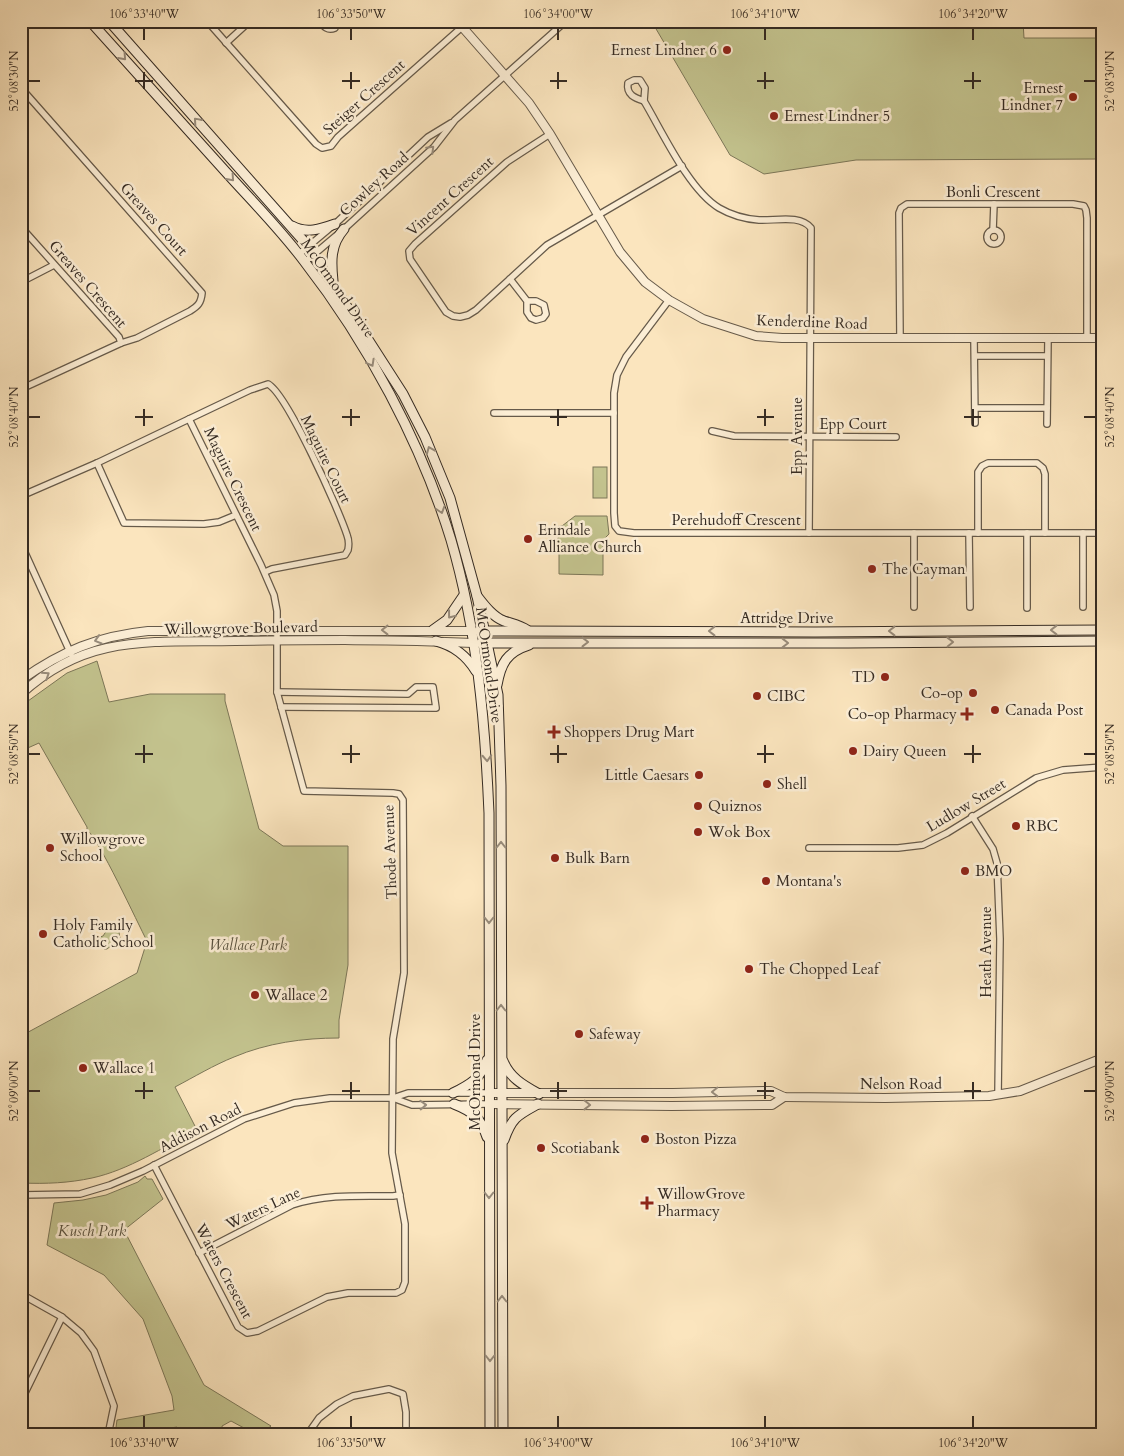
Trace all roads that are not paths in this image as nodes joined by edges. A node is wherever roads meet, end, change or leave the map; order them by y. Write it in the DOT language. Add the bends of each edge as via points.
graph roads {
  1 [pos="90,21"];
  2 [pos="109,21"];
  3 [pos="207,21"];
  4 [pos="250,21"];
  5 [pos="321,21"];
  6 [pos="337,21"];
  7 [pos="566,21"];
  8 [pos="460,24"];
  9 [pos="226,43"];
  10 [pos="504,76"];
  11 [pos="21,88"];
  12 [pos="644,101"];
  13 [pos="455,120"];
  14 [pos="550,134"];
  15 [pos="682,166"];
  16 [pos="994,204"];
  17 [pos="597,215"];
  18 [pos="288,224"];
  19 [pos="335,224"];
  20 [pos="21,227"];
  21 [pos="344,229"];
  22 [pos="993,230"];
  23 [pos="308,246"];
  24 [pos="313,254"];
  25 [pos="302,258"];
  26 [pos="54,264"];
  27 [pos="510,279"];
  28 [pos="21,282"];
  29 [pos="333,284"];
  30 [pos="527,300"];
  31 [pos="669,300"];
  32 [pos="900,338"];
  33 [pos="974,338"];
  34 [pos="1048,338"];
  35 [pos="1086,338"];
  36 [pos="1103,338"];
  37 [pos="810,339"];
  38 [pos="121,344"];
  39 [pos="975,356"];
  40 [pos="1048,356"];
  41 [pos="21,389"];
  42 [pos="975,408"];
  43 [pos="1048,408"];
  44 [pos="614,412"];
  45 [pos="494,413"];
  46 [pos="189,419"];
  47 [pos="975,424"];
  48 [pos="1048,424"];
  49 [pos="712,431"];
  50 [pos="896,436"];
  51 [pos="809,437"];
  52 [pos="97,463"];
  53 [pos="21,496"];
  54 [pos="236,515"];
  55 [pos="1083,532"];
  56 [pos="1103,532"];
  57 [pos="809,533"];
  58 [pos="914,533"];
  59 [pos="969,533"];
  60 [pos="978,533"];
  61 [pos="1027,533"];
  62 [pos="1046,533"];
  63 [pos="21,544"];
  64 [pos="264,572"];
  65 [pos="464,595"];
  66 [pos="477,596"];
  67 [pos="914,607"];
  68 [pos="970,607"];
  69 [pos="1027,608"];
  70 [pos="1083,608"];
  71 [pos="433,630"];
  72 [pos="527,630"];
  73 [pos="1103,630"];
  74 [pos="277,631"];
  75 [pos="472,631"];
  76 [pos="483,631"];
  77 [pos="277,641"];
  78 [pos="436,641"];
  79 [pos="1103,641"];
  80 [pos="536,642"];
  81 [pos="473,643"];
  82 [pos="486,643"];
  83 [pos="70,650"];
  84 [pos="74,659"];
  85 [pos="478,675"];
  86 [pos="21,680"];
  87 [pos="277,692"];
  88 [pos="21,694"];
  89 [pos="498,695"];
  90 [pos="281,708"];
  91 [pos="1103,767"];
  92 [pos="972,816"];
  93 [pos="809,848"];
  94 [pos="489,869"];
  95 [pos="500,889"];
  96 [pos="501,1056"];
  97 [pos="488,1058"];
  98 [pos="1103,1058"];
  99 [pos="454,1093"];
  100 [pos="489,1093"];
  101 [pos="501,1093"];
  102 [pos="538,1094"];
  103 [pos="998,1095"];
  104 [pos="784,1097"];
  105 [pos="393,1098"];
  106 [pos="454,1104"];
  107 [pos="490,1104"];
  108 [pos="502,1104"];
  109 [pos="538,1104"];
  110 [pos="489,1147"];
  111 [pos="502,1147"];
  112 [pos="154,1165"];
  113 [pos="21,1195"];
  114 [pos="400,1195"];
  115 [pos="199,1253"];
  116 [pos="21,1294"];
  117 [pos="62,1317"];
  118 [pos="21,1401"];
  119 [pos="312,1428"];
  120 [pos="108,1435"];
  121 [pos="307,1435"];
  122 [pos="312,1435"];
  123 [pos="406,1435"];
  124 [pos="490,1435"];
  125 [pos="503,1435"];
  1 -- 25 [label="main road, McOrmond Drive, one-way"];
  18 -- 2 [label="main road, McOrmond Drive, one-way"];
  3 -- 9 [label="street"];
  4 -- 9 [label="street"];
  5 -- 6 [label="street" via="331,30"];
  7 -- 10 [label="street, Cowley Road"];
  8 -- 9 [label="street, Steiger Crescent" via="331,146 322,148"];
  8 -- 10 [label="street, Kenderdine Road"];
  10 -- 13 [label="street, Cowley Road"];
  10 -- 14 [label="street, Kenderdine Road" via="529,103"];
  11 -- 38 [label="street, Greaves Court" via="202,293 198,306"];
  12 -- 15 [label="street"];
  13 -- 19 [label="street, Cowley Road" via="428,137"];
  21 -- 13 [label="street, Cowley Road, one-way" via="434,147"];
  14 -- 17 [label="street, Kenderdine Road"];
  14 -- 27 [label="street, Vincent Crescent" via="507,162 409,251 410,259 446,312 453,316 468,315 476,310"];
  15 -- 17 [label="street, Vincent Crescent"];
  15 -- 37 [label="street, Epp Avenue" via="709,201 733,215 807,223"];
  16 -- 22 [label="street"];
  16 -- 32 [label="street, Bonli Crescent" via="907,204 901,208"];
  16 -- 35 [label="street, Bonli Crescent" via="1084,206 1087,218"];
  17 -- 27 [label="street, Vincent Crescent" via="547,245"];
  17 -- 31 [label="street, Kenderdine Road" via="620,252 645,282"];
  18 -- 19 [label="main road" via="300,230"];
  18 -- 23 [label="main road, McOrmond Drive"];
  19 -- 23 [label="street, Cowley Road"];
  20 -- 26 [label="street, Greaves Crescent"];
  21 -- 24 [label="street, Cowley Road"];
  21 -- 29 [label="main road" via="331,253"];
  23 -- 24 [label="main road, McOrmond Drive"];
  23 -- 25 [label="street, Cowley Road"];
  24 -- 25 [label="street, Cowley Road"];
  24 -- 29 [label="main road, McOrmond Drive"];
  25 -- 65 [label="main road, McOrmond Drive, one-way" via="360,343 413,443 438,502"];
  26 -- 28 [label="street"];
  26 -- 38 [label="street, Greaves Crescent" via="119,337"];
  27 -- 30 [label="street"];
  66 -- 29 [label="main road, McOrmond Drive, one-way" via="450,498 425,437 403,394"];
  31 -- 37 [label="street, Kenderdine Road" via="703,319 756,336"];
  31 -- 44 [label="street, Perehudoff Crescent" via="626,357 617,375"];
  32 -- 33 [label="street, Kenderdine Road"];
  32 -- 37 [label="street, Kenderdine Road"];
  33 -- 34 [label="street, Kenderdine Road"];
  33 -- 39 [label="street"];
  34 -- 35 [label="street, Kenderdine Road"];
  34 -- 40 [label="street"];
  35 -- 36 [label="street, Kenderdine Road"];
  37 -- 51 [label="street, Epp Avenue"];
  38 -- 41 [label="street, Greaves Crescent"];
  39 -- 40 [label="street"];
  39 -- 42 [label="street"];
  40 -- 43 [label="street"];
  42 -- 43 [label="street"];
  42 -- 47 [label="street"];
  43 -- 48 [label="street"];
  44 -- 45 [label="street"];
  44 -- 57 [label="street, Perehudoff Crescent" via="614,522 619,531"];
  46 -- 52 [label="street, Maguire Crescent"];
  46 -- 54 [label="street, Maguire Crescent"];
  46 -- 64 [label="street, Maguire Court" via="268,384 285,406 321,472 348,536 348,550 344,555"];
  49 -- 51 [label="street, Epp Court" via="734,436"];
  50 -- 51 [label="street, Epp Court"];
  51 -- 57 [label="street, Epp Avenue"];
  52 -- 53 [label="street, Maguire Crescent"];
  52 -- 54 [label="street" via="124,523 204,524"];
  54 -- 64 [label="street, Maguire Crescent"];
  55 -- 56 [label="street, Perehudoff Crescent"];
  55 -- 62 [label="street, Perehudoff Crescent"];
  55 -- 70 [label="street"];
  57 -- 58 [label="street, Perehudoff Crescent"];
  58 -- 59 [label="street, Perehudoff Crescent"];
  58 -- 67 [label="street"];
  59 -- 60 [label="street, Perehudoff Crescent"];
  59 -- 68 [label="street"];
  60 -- 61 [label="street, Perehudoff Crescent"];
  60 -- 62 [label="street" via="978,472 982,466 988,463 1037,463 1045,474"];
  61 -- 62 [label="street, Perehudoff Crescent"];
  61 -- 69 [label="street"];
  63 -- 83 [label="street"];
  64 -- 74 [label="street, Maguire Crescent" via="274,595"];
  65 -- 71 [label="main road, one-way" via="452,615"];
  65 -- 75 [label="main road, McOrmond Drive"];
  66 -- 72 [label="main road" via="502,620"];
  66 -- 76 [label="main road, McOrmond Drive"];
  71 -- 74 [label="street, Willowgrove Boulevard, one-way"];
  71 -- 75 [label="street, Willowgrove Boulevard"];
  73 -- 72 [label="main road, Attridge Drive, one-way"];
  72 -- 76 [label="main road, Attridge Drive"];
  74 -- 77 [label="street, Maguire Crescent"];
  74 -- 83 [label="street, Willowgrove Boulevard, one-way" via="148,631 110,636"];
  75 -- 76 [label="main road, Attridge Drive"];
  75 -- 81 [label="main road, McOrmond Drive"];
  76 -- 82 [label="main road, McOrmond Drive"];
  77 -- 78 [label="street, Willowgrove Boulevard"];
  77 -- 84 [label="street, Willowgrove Boulevard" via="132,644"];
  77 -- 87 [label="street, Thode Avenue"];
  78 -- 81 [label="street, Willowgrove Boulevard"];
  78 -- 85 [label="main road" via="458,650"];
  80 -- 79 [label="main road, Attridge Drive, one-way"];
  80 -- 82 [label="main road, Attridge Drive"];
  80 -- 89 [label="main road" via="508,657 500,668"];
  81 -- 82 [label="main road, Attridge Drive"];
  81 -- 85 [label="main road, McOrmond Drive"];
  82 -- 89 [label="main road, McOrmond Drive"];
  83 -- 84 [label="street"];
  83 -- 86 [label="street, Willowgrove Boulevard"];
  88 -- 84 [label="street, Willowgrove Boulevard, one-way"];
  85 -- 94 [label="main road, McOrmond Drive, one-way" via="486,744"];
  87 -- 90 [label="street, Thode Avenue"];
  87 -- 90 [label="street" via="408,694 416,687 433,687 436,708"];
  95 -- 89 [label="main road, McOrmond Drive, one-way"];
  90 -- 105 [label="street, Thode Avenue" via="304,791 393,793 399,794 403,800 404,973 393,1039"];
  91 -- 92 [label="street, Ludlow Street" via="1062,770 1036,778"];
  92 -- 93 [label="street, Ludlow Street" via="923,845"];
  92 -- 103 [label="street, Heath Avenue" via="993,849 997,863 1000,939"];
  94 -- 95 [label="main road"];
  94 -- 97 [label="main road, McOrmond Drive, one-way"];
  96 -- 95 [label="main road, McOrmond Drive, one-way"];
  96 -- 101 [label="main road, McOrmond Drive"];
  96 -- 102 [label="main road" via="512,1077"];
  97 -- 99 [label="main road" via="482,1073"];
  97 -- 100 [label="main road, McOrmond Drive"];
  98 -- 103 [label="street, Nelson Road" via="1020,1091"];
  99 -- 100 [label="street, Addison Road"];
  99 -- 105 [label="street, Addison Road" via="408,1094"];
  100 -- 101 [label="street, Nelson Road"];
  100 -- 107 [label="main road, McOrmond Drive"];
  101 -- 102 [label="street, Nelson Road"];
  101 -- 108 [label="main road, McOrmond Drive"];
  104 -- 102 [label="street, Nelson Road, one-way" via="771,1091"];
  103 -- 104 [label="street, Nelson Road"];
  109 -- 104 [label="street, Nelson Road, one-way" via="772,1105"];
  105 -- 106 [label="street, Addison Road, one-way" via="412,1105"];
  105 -- 112 [label="street, Addison Road" via="330,1098 278,1107 244,1119"];
  105 -- 114 [label="street, Waters Crescent" via="392,1153"];
  106 -- 107 [label="street, Addison Road"];
  106 -- 110 [label="main road" via="467,1109 482,1122"];
  107 -- 108 [label="street, Nelson Road"];
  107 -- 110 [label="main road, McOrmond Drive"];
  108 -- 109 [label="street, Nelson Road"];
  108 -- 111 [label="main road, McOrmond Drive"];
  109 -- 111 [label="main road" via="522,1112 510,1124"];
  110 -- 124 [label="main road, McOrmond Drive, one-way"];
  125 -- 111 [label="main road, McOrmond Drive, one-way"];
  112 -- 113 [label="street, Addison Road" via="95,1190 66,1195"];
  112 -- 115 [label="street, Waters Crescent"];
  114 -- 115 [label="street, Waters Lane" via="308,1200"];
  114 -- 115 [label="street, Waters Crescent" via="405,1224 405,1282 402,1290 396,1293 348,1293 327,1297 258,1331 247,1333 238,1327"];
  116 -- 117 [label="street"];
  117 -- 118 [label="street"];
  117 -- 120 [label="street" via="81,1333 94,1351 114,1406"];
  119 -- 121 [label="street"];
  119 -- 122 [label="street"];
  119 -- 123 [label="street" via="336,1404 353,1396 388,1389 403,1394"];
}
